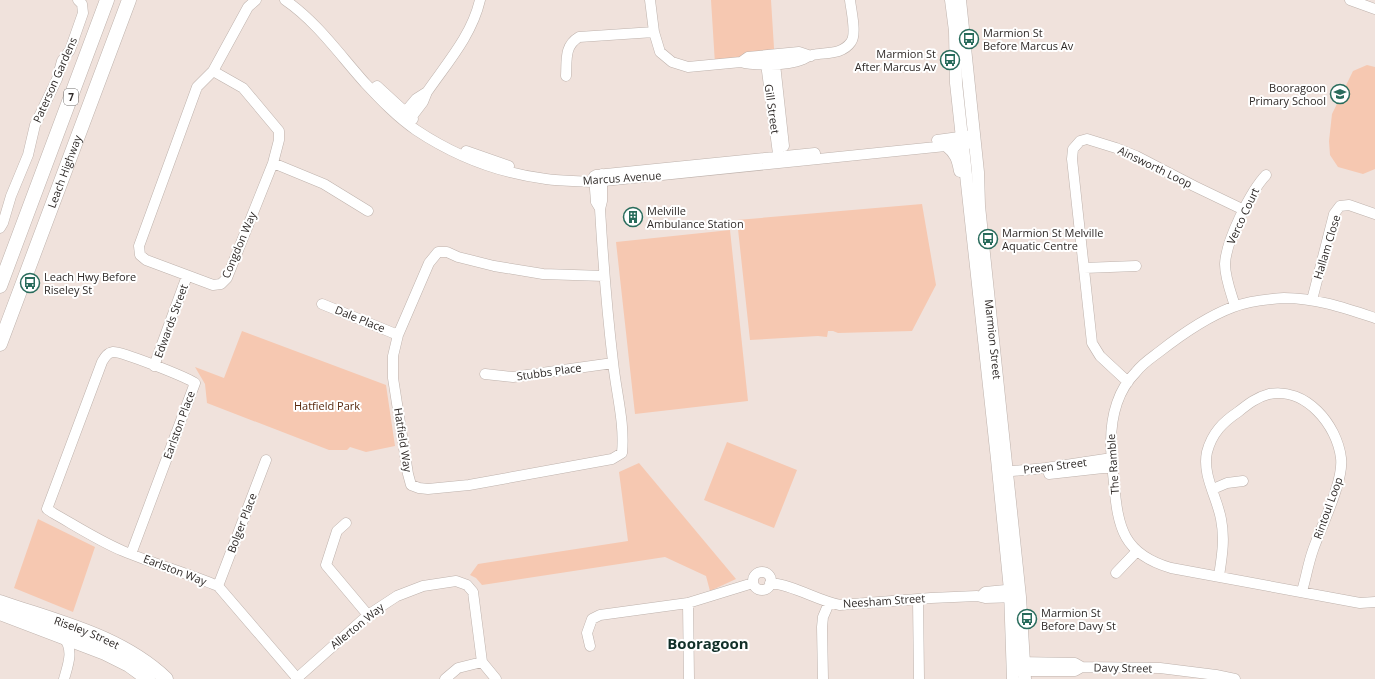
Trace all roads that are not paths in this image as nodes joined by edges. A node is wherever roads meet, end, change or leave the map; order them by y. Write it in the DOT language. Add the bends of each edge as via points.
graph roads {
  1 [pos="78,0"];
  2 [pos="107,0"];
  3 [pos="129,0"];
  4 [pos="256,0"];
  5 [pos="285,0"];
  6 [pos="294,0"];
  7 [pos="480,0"];
  8 [pos="650,0"];
  9 [pos="850,0"];
  10 [pos="951,0"];
  11 [pos="960,0"];
  12 [pos="1350,0"];
  13 [pos="248,4"];
  14 [pos="1375,8"];
  15 [pos="654,32"];
  16 [pos="770,60"];
  17 [pos="213,71"];
  18 [pos="566,76"];
  19 [pos="86,115"];
  20 [pos="406,118"];
  21 [pos="969,140"];
  22 [pos="947,146"];
  23 [pos="782,159"];
  24 [pos="273,163"];
  25 [pos="1266,175"];
  26 [pos="598,178"];
  27 [pos="39,184"];
  28 [pos="1244,210"];
  29 [pos="368,211"];
  30 [pos="1375,214"];
  31 [pos="971,215"];
  32 [pos="0,228"];
  33 [pos="20,232"];
  34 [pos="39,239"];
  35 [pos="1136,266"];
  36 [pos="1084,268"];
  37 [pos="188,276"];
  38 [pos="604,276"];
  39 [pos="0,286"];
  40 [pos="1312,300"];
  41 [pos="322,304"];
  42 [pos="1235,306"];
  43 [pos="1375,318"];
  44 [pos="398,335"];
  45 [pos="0,344"];
  46 [pos="613,363"];
  47 [pos="154,366"];
  48 [pos="485,374"];
  49 [pos="1128,382"];
  50 [pos="266,460"];
  51 [pos="1112,463"];
  52 [pos="1003,475"];
  53 [pos="1243,481"];
  54 [pos="1213,489"];
  55 [pos="47,509"];
  56 [pos="346,522"];
  57 [pos="1137,551"];
  58 [pos="131,554"];
  59 [pos="1116,574"];
  60 [pos="1219,576"];
  61 [pos="753,583"];
  62 [pos="770,583"];
  63 [pos="218,586"];
  64 [pos="1302,591"];
  65 [pos="1015,593"];
  66 [pos="918,599"];
  67 [pos="0,602"];
  68 [pos="1375,602"];
  69 [pos="688,603"];
  70 [pos="829,603"];
  71 [pos="0,613"];
  72 [pos="368,615"];
  73 [pos="64,638"];
  74 [pos="590,646"];
  75 [pos="92,647"];
  76 [pos="482,662"];
  77 [pos="67,669"];
  78 [pos="1019,671"];
  79 [pos="64,679"];
  80 [pos="148,679"];
  81 [pos="166,679"];
  82 [pos="296,679"];
  83 [pos="444,679"];
  84 [pos="496,679"];
  85 [pos="689,679"];
  86 [pos="823,679"];
  87 [pos="919,679"];
  88 [pos="1235,679"];
  1 -- 32 [label="street, Paterson Gardens" via="82,4 83,13 70,50 62,61 57,79 35,125 28,155 10,196"];
  2 -- 27 [label="highway, Leach Highway / 7"];
  3 -- 19 [label="highway, Leach Highway / 7"];
  4 -- 13 [label="street, Congdon Way"];
  5 -- 20 [label="street, Marcus Avenue" via="309,19 390,109"];
  6 -- 20 [label="street, Marcus Avenue" via="330,32"];
  7 -- 20 [label="street" via="466,36 427,92 416,99"];
  8 -- 15 [label="street"];
  9 -- 16 [label="street" via="854,36 842,51 811,56 799,52"];
  10 -- 21 [label="main road, Marmion Street" via="955,32 956,82"];
  11 -- 21 [label="main road, Marmion Street"];
  12 -- 14 [label="street"];
  13 -- 17 [label="street, Congdon Way"];
  15 -- 16 [label="street" via="660,52 672,62 688,67 740,62 748,64"];
  15 -- 18 [label="street" via="579,37 572,41 568,48"];
  16 -- 23 [label="street, Gill Street"];
  17 -- 24 [label="street, Congdon Way" via="243,88 279,131"];
  17 -- 37 [label="street, Congdon Way" via="197,87 139,246 140,254 146,260"];
  19 -- 27 [label="highway" via="75,125 49,191 43,191"];
  19 -- 34 [label="highway, Leach Highway / 7"];
  20 -- 26 [label="street, Marcus Avenue" via="462,150 510,166"];
  21 -- 22 [label="street, Marcus Avenue"];
  21 -- 23 [label="street, Marcus Avenue" via="932,141"];
  21 -- 31 [label="main road, Marmion Street"];
  21 -- 52 [label="main road, Marmion Street" via="978,172"];
  22 -- 23 [label="street, Marcus Avenue"];
  22 -- 31 [label="main road" via="957,157"];
  23 -- 26 [label="street, Marcus Avenue"];
  24 -- 29 [label="street" via="324,184"];
  24 -- 37 [label="street, Congdon Way" via="227,278 221,284 213,285"];
  25 -- 28 [label="street, Verco Court"];
  26 -- 38 [label="street, Hatfield Way" via="602,201 600,209"];
  27 -- 33 [label="highway, Leach Highway / 7"];
  28 -- 36 [label="street, Ainsworth Loop" via="1136,156 1087,139 1080,141 1073,149 1072,159"];
  28 -- 42 [label="street, Verco Court" via="1228,248 1225,264"];
  30 -- 40 [label="street, Hallam Close" via="1349,206 1340,206 1334,214"];
  31 -- 52 [label="main road, Marmion Street"];
  33 -- 34 [label="highway"];
  33 -- 39 [label="highway, Leach Highway / 7"];
  34 -- 45 [label="highway, Leach Highway / 7"];
  35 -- 36 [label="street"];
  36 -- 49 [label="street, Ainsworth Loop" via="1092,343 1100,356"];
  37 -- 47 [label="street, Edwards Street"];
  38 -- 44 [label="street, Hatfield Way" via="543,274 494,266 447,252 438,252 429,262"];
  38 -- 46 [label="street, Hatfield Way"];
  40 -- 42 [label="street, The Ramble" via="1279,299"];
  40 -- 43 [label="street, The Ramble"];
  41 -- 44 [label="street, Dale Place"];
  42 -- 49 [label="street, The Ramble" via="1201,322 1168,345 1142,365"];
  44 -- 46 [label="street, Hatfield Way" via="393,356 393,378 408,474 411,485 419,488 476,484 612,459 622,453 623,438"];
  46 -- 48 [label="street, Stubbs Place" via="513,377"];
  47 -- 55 [label="street, Earlston Place" via="116,352 111,352 105,357"];
  47 -- 58 [label="street, Earlston Place" via="194,383"];
  49 -- 51 [label="street, The Ramble" via="1113,418"];
  50 -- 63 [label="street, Bolger Place"];
  51 -- 52 [label="street, Preen Street" via="1046,468"];
  51 -- 57 [label="street, The Ramble" via="1118,519 1125,535"];
  52 -- 65 [label="main road, Marmion Street"];
  53 -- 54 [label="street"];
  54 -- 60 [label="street, Rintoul Loop" via="1224,536"];
  54 -- 64 [label="street, Rintoul Loop" via="1206,469 1207,452 1212,438 1220,425 1253,400 1272,394 1286,394 1305,401 1317,411 1335,437 1341,466"];
  55 -- 58 [label="street, Earlston Way" via="108,544"];
  56 -- 72 [label="street" via="337,531 326,565"];
  57 -- 59 [label="street"];
  57 -- 60 [label="street, The Ramble" via="1161,565"];
  58 -- 63 [label="street, Earlston Way"];
  60 -- 64 [label="street, The Ramble"];
  61 -- 62 [label="street, Neesham Street" via="762,590"];
  61 -- 62 [label="street, Neesham Street" via="755,574 761,572 768,574"];
  61 -- 69 [label="street, Neesham Street"];
  62 -- 70 [label="street, Neesham Street" via="783,584"];
  63 -- 82 [label="street, Earlston Way"];
  64 -- 68 [label="street, The Ramble" via="1360,603"];
  65 -- 66 [label="street, Neesham Street" via="985,598 977,596"];
  65 -- 78 [label="main road, Marmion Street"];
  66 -- 70 [label="street, Neesham Street" via="840,605"];
  66 -- 87 [label="street"];
  67 -- 81 [label="highway, Riseley Street" via="93,634 124,649"];
  69 -- 74 [label="street, Neesham Street" via="600,615 592,619 587,633"];
  69 -- 85 [label="street"];
  70 -- 86 [label="street" via="822,627"];
  71 -- 73 [label="highway, Riseley Street"];
  72 -- 76 [label="street, Allerton Way" via="396,596 423,586 456,581 467,585 473,592"];
  72 -- 82 [label="street, Allerton Way"];
  73 -- 75 [label="highway, Riseley Street"];
  73 -- 77 [label="street" via="69,644 70,658"];
  75 -- 77 [label="street" via="82,648 75,653"];
  75 -- 80 [label="highway, Riseley Street" via="129,665"];
  76 -- 83 [label="street" via="458,668"];
  76 -- 84 [label="street"];
  77 -- 79 [label="street"];
  78 -- 88 [label="street, Davy Street" via="1075,663 1082,667 1160,668"];
}
